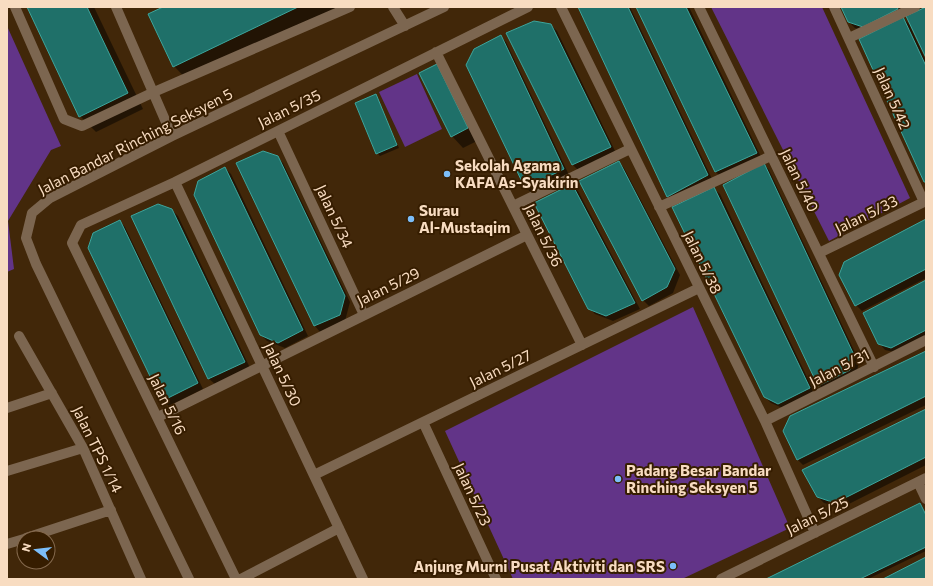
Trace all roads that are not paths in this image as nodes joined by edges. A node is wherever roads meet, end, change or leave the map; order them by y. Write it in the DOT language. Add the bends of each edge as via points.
graph roads {
  1 [pos="15,7"];
  2 [pos="116,7"];
  3 [pos="350,7"];
  4 [pos="394,7"];
  5 [pos="444,7"];
  6 [pos="528,7"];
  7 [pos="561,7"];
  8 [pos="699,7"];
  9 [pos="834,7"];
  10 [pos="915,7"];
  11 [pos="404,26"];
  12 [pos="849,38"];
  13 [pos="436,52"];
  14 [pos="154,92"];
  15 [pos="278,131"];
  16 [pos="172,136"];
  17 [pos="630,149"];
  18 [pos="771,156"];
  19 [pos="175,182"];
  20 [pos="925,201"];
  21 [pos="513,206"];
  22 [pos="659,207"];
  23 [pos="527,235"];
  24 [pos="72,244"];
  25 [pos="819,253"];
  26 [pos="699,288"];
  27 [pos="364,314"];
  28 [pos="19,336"];
  29 [pos="926,340"];
  30 [pos="582,345"];
  31 [pos="262,364"];
  32 [pos="874,366"];
  33 [pos="52,393"];
  34 [pos="7,408"];
  35 [pos="158,416"];
  36 [pos="765,421"];
  37 [pos="423,422"];
  38 [pos="83,448"];
  39 [pos="7,471"];
  40 [pos="314,475"];
  41 [pos="922,480"];
  42 [pos="926,499"];
  43 [pos="111,510"];
  44 [pos="339,528"];
  45 [pos="50,530"];
  46 [pos="816,533"];
  47 [pos="137,578"];
  48 [pos="189,579"];
  49 [pos="236,579"];
  50 [pos="240,579"];
  51 [pos="363,579"];
  52 [pos="496,579"];
  53 [pos="721,579"];
  1 -- 14 [label="street" via="64,119 82,126"];
  2 -- 14 [label="street"];
  3 -- 14 [label="street"];
  4 -- 11 [label="street"];
  5 -- 11 [label="street, Jalan Bandar Rinching Seksyen 5"];
  6 -- 13 [label="street, Jalan 5/35"];
  7 -- 17 [label="street, Jalan 5/38"];
  8 -- 18 [label="street, Jalan 5/40"];
  9 -- 12 [label="street, Jalan 5/42"];
  10 -- 12 [label="street"];
  11 -- 16 [label="street, Jalan Bandar Rinching Seksyen 5"];
  12 -- 20 [label="street, Jalan 5/42"];
  13 -- 15 [label="street, Jalan 5/35"];
  13 -- 21 [label="street, Jalan 5/36"];
  14 -- 16 [label="street"];
  15 -- 19 [label="street, Jalan 5/35"];
  15 -- 27 [label="street, Jalan 5/34"];
  16 -- 48 [label="street, Jalan Bandar Rinching Seksyen 5" via="50,198 32,213 26,238 39,271"];
  17 -- 21 [label="street"];
  17 -- 22 [label="street, Jalan 5/38"];
  18 -- 22 [label="street"];
  18 -- 25 [label="street, Jalan 5/40"];
  19 -- 24 [label="street, Jalan 5/35" via="81,225"];
  19 -- 31 [label="street, Jalan 5/30"];
  20 -- 25 [label="street, Jalan 5/33"];
  21 -- 23 [label="street, Jalan 5/36"];
  22 -- 26 [label="street, Jalan 5/38"];
  23 -- 27 [label="street, Jalan 5/29"];
  23 -- 30 [label="street, Jalan 5/36"];
  24 -- 35 [label="street, Jalan 5/16"];
  25 -- 32 [label="street, Jalan 5/40"];
  26 -- 30 [label="street, Jalan 5/27"];
  26 -- 36 [label="street, Jalan 5/38"];
  27 -- 31 [label="street, Jalan 5/29"];
  28 -- 33 [label="street, Jalan TPS 1/14"];
  29 -- 32 [label="street, Jalan 5/31"];
  30 -- 37 [label="street, Jalan 5/27"];
  31 -- 35 [label="street, Jalan 5/29"];
  31 -- 40 [label="street, Jalan 5/30"];
  32 -- 36 [label="street, Jalan 5/31"];
  33 -- 34 [label="street"];
  33 -- 38 [label="street, Jalan TPS 1/14"];
  35 -- 49 [label="street, Jalan 5/16"];
  36 -- 46 [label="street, Jalan 5/38"];
  37 -- 40 [label="street, Jalan 5/27"];
  37 -- 52 [label="street, Jalan 5/23"];
  38 -- 39 [label="street"];
  38 -- 43 [label="street, Jalan TPS 1/14"];
  40 -- 44 [label="street, Jalan 5/30"];
  41 -- 42 [label="street"];
  41 -- 46 [label="street, Jalan 5/25"];
  43 -- 45 [label="street"];
  43 -- 47 [label="street, Jalan TPS 1/14"];
  44 -- 50 [label="street"];
  44 -- 51 [label="street, Jalan 5/30"];
  46 -- 53 [label="street, Jalan 5/25"];
}
